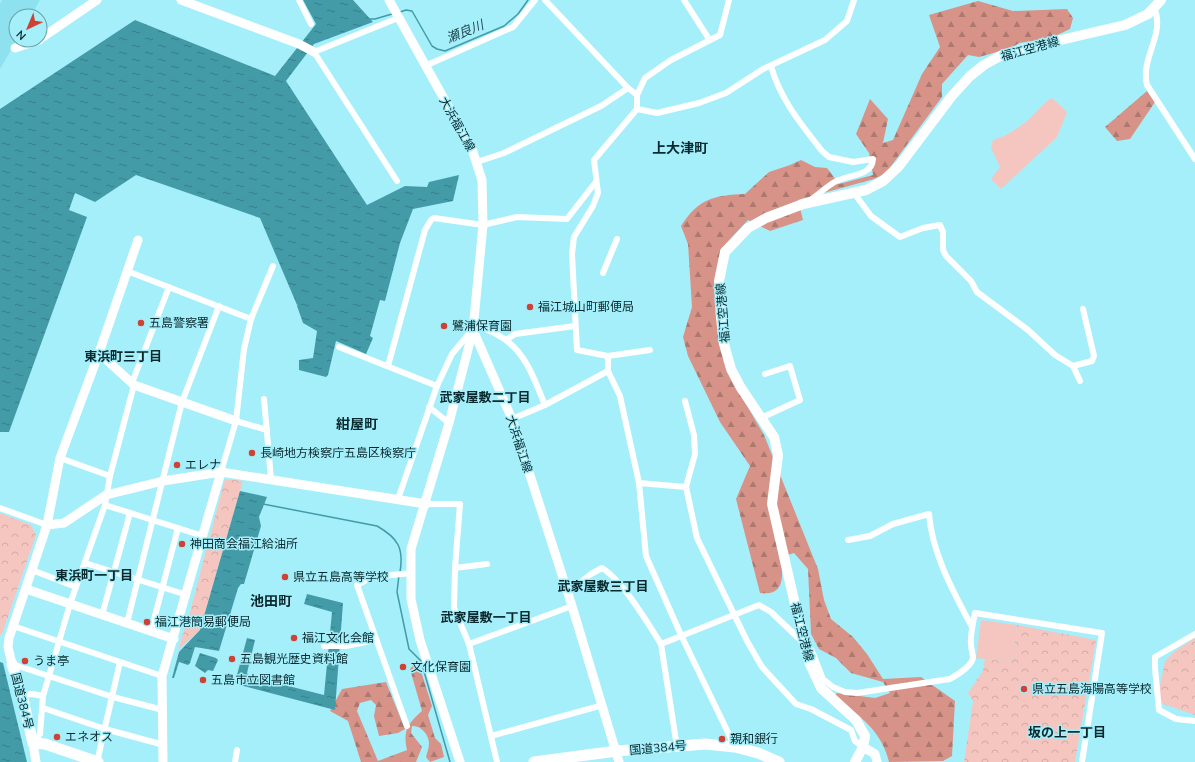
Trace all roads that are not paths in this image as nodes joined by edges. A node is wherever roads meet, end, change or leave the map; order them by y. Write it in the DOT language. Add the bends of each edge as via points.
graph roads {
  1 [pos="97,0"];
  2 [pos="181,0"];
  3 [pos="299,0"];
  4 [pos="536,0"];
  5 [pos="544,0"];
  6 [pos="684,0"];
  7 [pos="729,0"];
  8 [pos="854,0"];
  9 [pos="390,3"];
  10 [pos="1158,4"];
  11 [pos="398,18"];
  12 [pos="311,24"];
  13 [pos="48,34"];
  14 [pos="709,40"];
  15 [pos="314,52"];
  16 [pos="425,66"];
  17 [pos="771,66"];
  18 [pos="628,88"];
  19 [pos="637,95"];
  20 [pos="637,108"];
  21 [pos="1195,159"];
  22 [pos="477,162"];
  23 [pos="397,181"];
  24 [pos="595,183"];
  25 [pos="854,193"];
  26 [pos="804,204"];
  27 [pos="483,225"];
  28 [pos="617,239"];
  29 [pos="138,240"];
  30 [pos="273,266"];
  31 [pos="127,271"];
  32 [pos="603,273"];
  33 [pos="169,287"];
  34 [pos="218,306"];
  35 [pos="1082,309"];
  36 [pos="251,319"];
  37 [pos="473,326"];
  38 [pos="575,326"];
  39 [pos="506,340"];
  40 [pos="339,346"];
  41 [pos="650,350"];
  42 [pos="99,353"];
  43 [pos="608,356"];
  44 [pos="388,366"];
  45 [pos="1074,366"];
  46 [pos="608,371"];
  47 [pos="765,374"];
  48 [pos="1080,382"];
  49 [pos="133,384"];
  50 [pos="437,386"];
  51 [pos="264,399"];
  52 [pos="685,401"];
  53 [pos="182,402"];
  54 [pos="545,405"];
  55 [pos="429,408"];
  56 [pos="761,418"];
  57 [pos="512,419"];
  58 [pos="236,421"];
  59 [pos="449,423"];
  60 [pos="267,430"];
  61 [pos="60,458"];
  62 [pos="221,472"];
  63 [pos="110,476"];
  64 [pos="271,479"];
  65 [pos="163,481"];
  66 [pos="639,483"];
  67 [pos="686,487"];
  68 [pos="106,495"];
  69 [pos="398,499"];
  70 [pos="426,504"];
  71 [pos="105,505"];
  72 [pos="0,508"];
  73 [pos="130,513"];
  74 [pos="153,520"];
  75 [pos="48,525"];
  76 [pos="178,528"];
  77 [pos="203,536"];
  78 [pos="848,540"];
  79 [pos="85,563"];
  80 [pos="486,564"];
  81 [pos="455,568"];
  82 [pos="32,570"];
  83 [pos="114,572"];
  84 [pos="412,573"];
  85 [pos="138,580"];
  86 [pos="76,587"];
  87 [pos="162,588"];
  88 [pos="26,590"];
  89 [pos="568,592"];
  90 [pos="187,595"];
  91 [pos="70,604"];
  92 [pos="572,606"];
  93 [pos="734,614"];
  94 [pos="102,615"];
  95 [pos="127,623"];
  96 [pos="13,626"];
  97 [pos="972,627"];
  98 [pos="151,631"];
  99 [pos="1195,634"];
  100 [pos="681,635"];
  101 [pos="174,639"];
  102 [pos="376,640"];
  103 [pos="58,642"];
  104 [pos="469,644"];
  105 [pos="661,644"];
  106 [pos="804,644"];
  107 [pos="4,646"];
  108 [pos="324,646"];
  109 [pos="120,662"];
  110 [pos="12,664"];
  111 [pos="49,676"];
  112 [pos="162,676"];
  113 [pos="22,696"];
  114 [pos="43,696"];
  115 [pos="113,697"];
  116 [pos="603,705"];
  117 [pos="43,708"];
  118 [pos="163,710"];
  119 [pos="1195,721"];
  120 [pos="407,726"];
  121 [pos="105,729"];
  122 [pos="491,736"];
  123 [pos="33,743"];
  124 [pos="164,745"];
  125 [pos="677,747"];
  126 [pos="735,747"];
  127 [pos="863,747"];
  128 [pos="237,750"];
  129 [pos="618,757"];
  130 [pos="36,762"];
  131 [pos="98,762"];
  132 [pos="163,762"];
  133 [pos="235,762"];
  134 [pos="460,762"];
  135 [pos="497,762"];
  136 [pos="534,762"];
  137 [pos="779,762"];
  138 [pos="855,762"];
  139 [pos="877,762"];
  140 [pos="1082,762"];
  1 -- 13 [label="street"];
  2 -- 15 [label="street"];
  3 -- 12 [label="street"];
  4 -- 16 [label="street" via="513,27"];
  5 -- 18 [label="street"];
  6 -- 14 [label="street"];
  7 -- 14 [label="street" via="720,35"];
  8 -- 17 [label="street" via="847,21 825,40"];
  9 -- 11 [label="street, 大浜福江線"];
  10 -- 21 [label="street" via="1156,34 1147,61 1145,77 1147,85"];
  10 -- 25 [label="main road, 福江空港線" via="1141,18 1125,25 1002,55 984,65 951,97 889,176 873,187"];
  11 -- 15 [label="street"];
  11 -- 16 [label="street, 大浜福江線"];
  14 -- 19 [label="street" via="671,60 645,78"];
  15 -- 23 [label="street"];
  16 -- 22 [label="street, 大浜福江線"];
  17 -- 20 [label="street" via="726,93 700,102 657,113"];
  17 -- 26 [label="street" via="784,101 822,151 829,157 853,162 863,162 871,158 873,160 871,166 863,173 834,182"];
  18 -- 19 [label="street"];
  18 -- 22 [label="street" via="601,106 504,153"];
  19 -- 20 [label="street"];
  20 -- 24 [label="street" via="594,160"];
  22 -- 27 [label="street, 大浜福江線" via="482,180"];
  24 -- 27 [label="street" via="567,219 517,217"];
  24 -- 38 [label="street" via="598,193 573,243"];
  25 -- 26 [label="main road, 福江空港線"];
  25 -- 45 [label="street" via="871,216 900,237 940,225 946,256 971,281 977,292 1028,330 1055,355"];
  26 -- 56 [label="main road, 福江空港線" via="766,218 748,228 725,252 721,269 720,318 724,344 731,368 741,388"];
  27 -- 37 [label="street, 大浜福江線"];
  27 -- 44 [label="street" via="434,218 431,220 425,230"];
  28 -- 32 [label="street"];
  29 -- 31 [label="street"];
  30 -- 36 [label="street"];
  31 -- 33 [label="street"];
  31 -- 42 [label="street"];
  33 -- 34 [label="street"];
  33 -- 49 [label="street"];
  34 -- 36 [label="street"];
  34 -- 53 [label="street"];
  35 -- 45 [label="street" via="1094,356 1092,361"];
  36 -- 58 [label="street" via="244,349"];
  37 -- 39 [label="street"];
  37 -- 50 [label="street" via="452,354"];
  37 -- 57 [label="street, 大浜福江線"];
  37 -- 59 [label="street"];
  38 -- 39 [label="street" via="515,334"];
  38 -- 43 [label="street" via="577,350"];
  39 -- 54 [label="street" via="529,366"];
  40 -- 44 [label="street"];
  41 -- 43 [label="street"];
  42 -- 49 [label="street"];
  42 -- 61 [label="street"];
  43 -- 46 [label="street"];
  44 -- 50 [label="street"];
  45 -- 48 [label="street"];
  46 -- 54 [label="street"];
  46 -- 66 [label="street" via="620,396"];
  47 -- 56 [label="street" via="790,366 800,400"];
  49 -- 53 [label="street"];
  49 -- 63 [label="street"];
  50 -- 55 [label="street"];
  51 -- 60 [label="street"];
  52 -- 67 [label="street" via="694,434 695,454"];
  53 -- 58 [label="street"];
  53 -- 65 [label="street"];
  54 -- 57 [label="street"];
  55 -- 59 [label="street"];
  55 -- 69 [label="street"];
  56 -- 106 [label="main road, 福江空港線" via="774,437 778,454 772,504"];
  57 -- 89 [label="street, 大浜福江線"];
  58 -- 60 [label="street"];
  58 -- 62 [label="street"];
  59 -- 70 [label="street"];
  60 -- 64 [label="street"];
  61 -- 63 [label="street"];
  61 -- 75 [label="street"];
  62 -- 64 [label="street"];
  62 -- 65 [label="street"];
  62 -- 77 [label="street"];
  63 -- 68 [label="street"];
  64 -- 69 [label="street"];
  65 -- 68 [label="street"];
  65 -- 74 [label="street"];
  66 -- 67 [label="street"];
  66 -- 100 [label="street" via="646,556"];
  67 -- 93 [label="street" via="697,538"];
  68 -- 71 [label="street"];
  68 -- 75 [label="street" via="64,523"];
  69 -- 70 [label="street"];
  70 -- 81 [label="street" via="460,504"];
  70 -- 84 [label="street" via="412,549"];
  71 -- 73 [label="street"];
  71 -- 79 [label="street"];
  72 -- 75 [label="street"];
  73 -- 74 [label="street"];
  73 -- 83 [label="street"];
  74 -- 76 [label="street"];
  74 -- 85 [label="street"];
  75 -- 82 [label="street"];
  76 -- 77 [label="street"];
  76 -- 87 [label="street"];
  77 -- 90 [label="street"];
  78 -- 97 [label="street" via="870,536 893,524 929,514 942,562"];
  79 -- 83 [label="street"];
  79 -- 86 [label="street"];
  80 -- 81 [label="street"];
  81 -- 104 [label="street" via="454,608"];
  82 -- 86 [label="street"];
  82 -- 88 [label="street"];
  83 -- 85 [label="street"];
  83 -- 94 [label="street"];
  84 -- 102 [label="street" via="372,577 357,585"];
  84 -- 134 [label="street" via="411,599 420,640"];
  85 -- 87 [label="street"];
  85 -- 95 [label="street"];
  86 -- 91 [label="street"];
  87 -- 90 [label="street"];
  87 -- 98 [label="street"];
  88 -- 91 [label="street"];
  88 -- 96 [label="street"];
  89 -- 92 [label="street, 大浜福江線"];
  89 -- 105 [label="street" via="602,568 616,580"];
  90 -- 101 [label="street"];
  91 -- 94 [label="street"];
  91 -- 103 [label="street"];
  92 -- 104 [label="street"];
  92 -- 116 [label="street, 大浜福江線"];
  93 -- 100 [label="street"];
  93 -- 106 [label="street" via="759,605 764,607"];
  93 -- 127 [label="street" via="762,667 796,704 851,730 855,741"];
  94 -- 95 [label="street"];
  95 -- 98 [label="street"];
  96 -- 103 [label="street"];
  96 -- 107 [label="street"];
  97 -- 106 [label="street" via="973,657 969,665 956,676 857,693 833,687 824,679 812,651"];
  97 -- 140 [label="street" via="975,613 1102,633"];
  98 -- 101 [label="street"];
  99 -- 119 [label="street" via="1156,657 1155,668 1159,710 1176,719"];
  100 -- 105 [label="street"];
  100 -- 126 [label="street"];
  101 -- 112 [label="street"];
  102 -- 108 [label="street" via="346,646"];
  102 -- 120 [label="street"];
  103 -- 109 [label="street"];
  103 -- 111 [label="street"];
  104 -- 122 [label="street"];
  105 -- 125 [label="street"];
  106 -- 127 [label="main road, 福江空港線" via="808,662 821,688 856,720 865,736"];
  107 -- 110 [label="street"];
  109 -- 112 [label="street"];
  109 -- 115 [label="street"];
  110 -- 111 [label="street"];
  110 -- 113 [label="highway, 国道384号"];
  111 -- 114 [label="street"];
  111 -- 115 [label="street"];
  112 -- 118 [label="street"];
  113 -- 114 [label="street"];
  113 -- 123 [label="highway, 国道384号"];
  114 -- 117 [label="street"];
  115 -- 118 [label="street"];
  115 -- 121 [label="street"];
  116 -- 122 [label="street"];
  116 -- 129 [label="street, 大浜福江線"];
  117 -- 121 [label="street"];
  117 -- 123 [label="street" via="40,734"];
  118 -- 124 [label="street"];
  121 -- 124 [label="street"];
  121 -- 131 [label="street"];
  122 -- 135 [label="street"];
  123 -- 130 [label="street"];
  123 -- 131 [label="highway, 国道384号" via="45,744"];
  124 -- 132 [label="street"];
  125 -- 126 [label="highway, 国道384号" via="705,744"];
  125 -- 129 [label="highway, 国道384号"];
  126 -- 137 [label="highway, 国道384号"];
  127 -- 138 [label="main road"];
  127 -- 139 [label="street" via="875,754"];
  128 -- 133 [label="street"];
  129 -- 136 [label="highway, 国道384号"];
}
